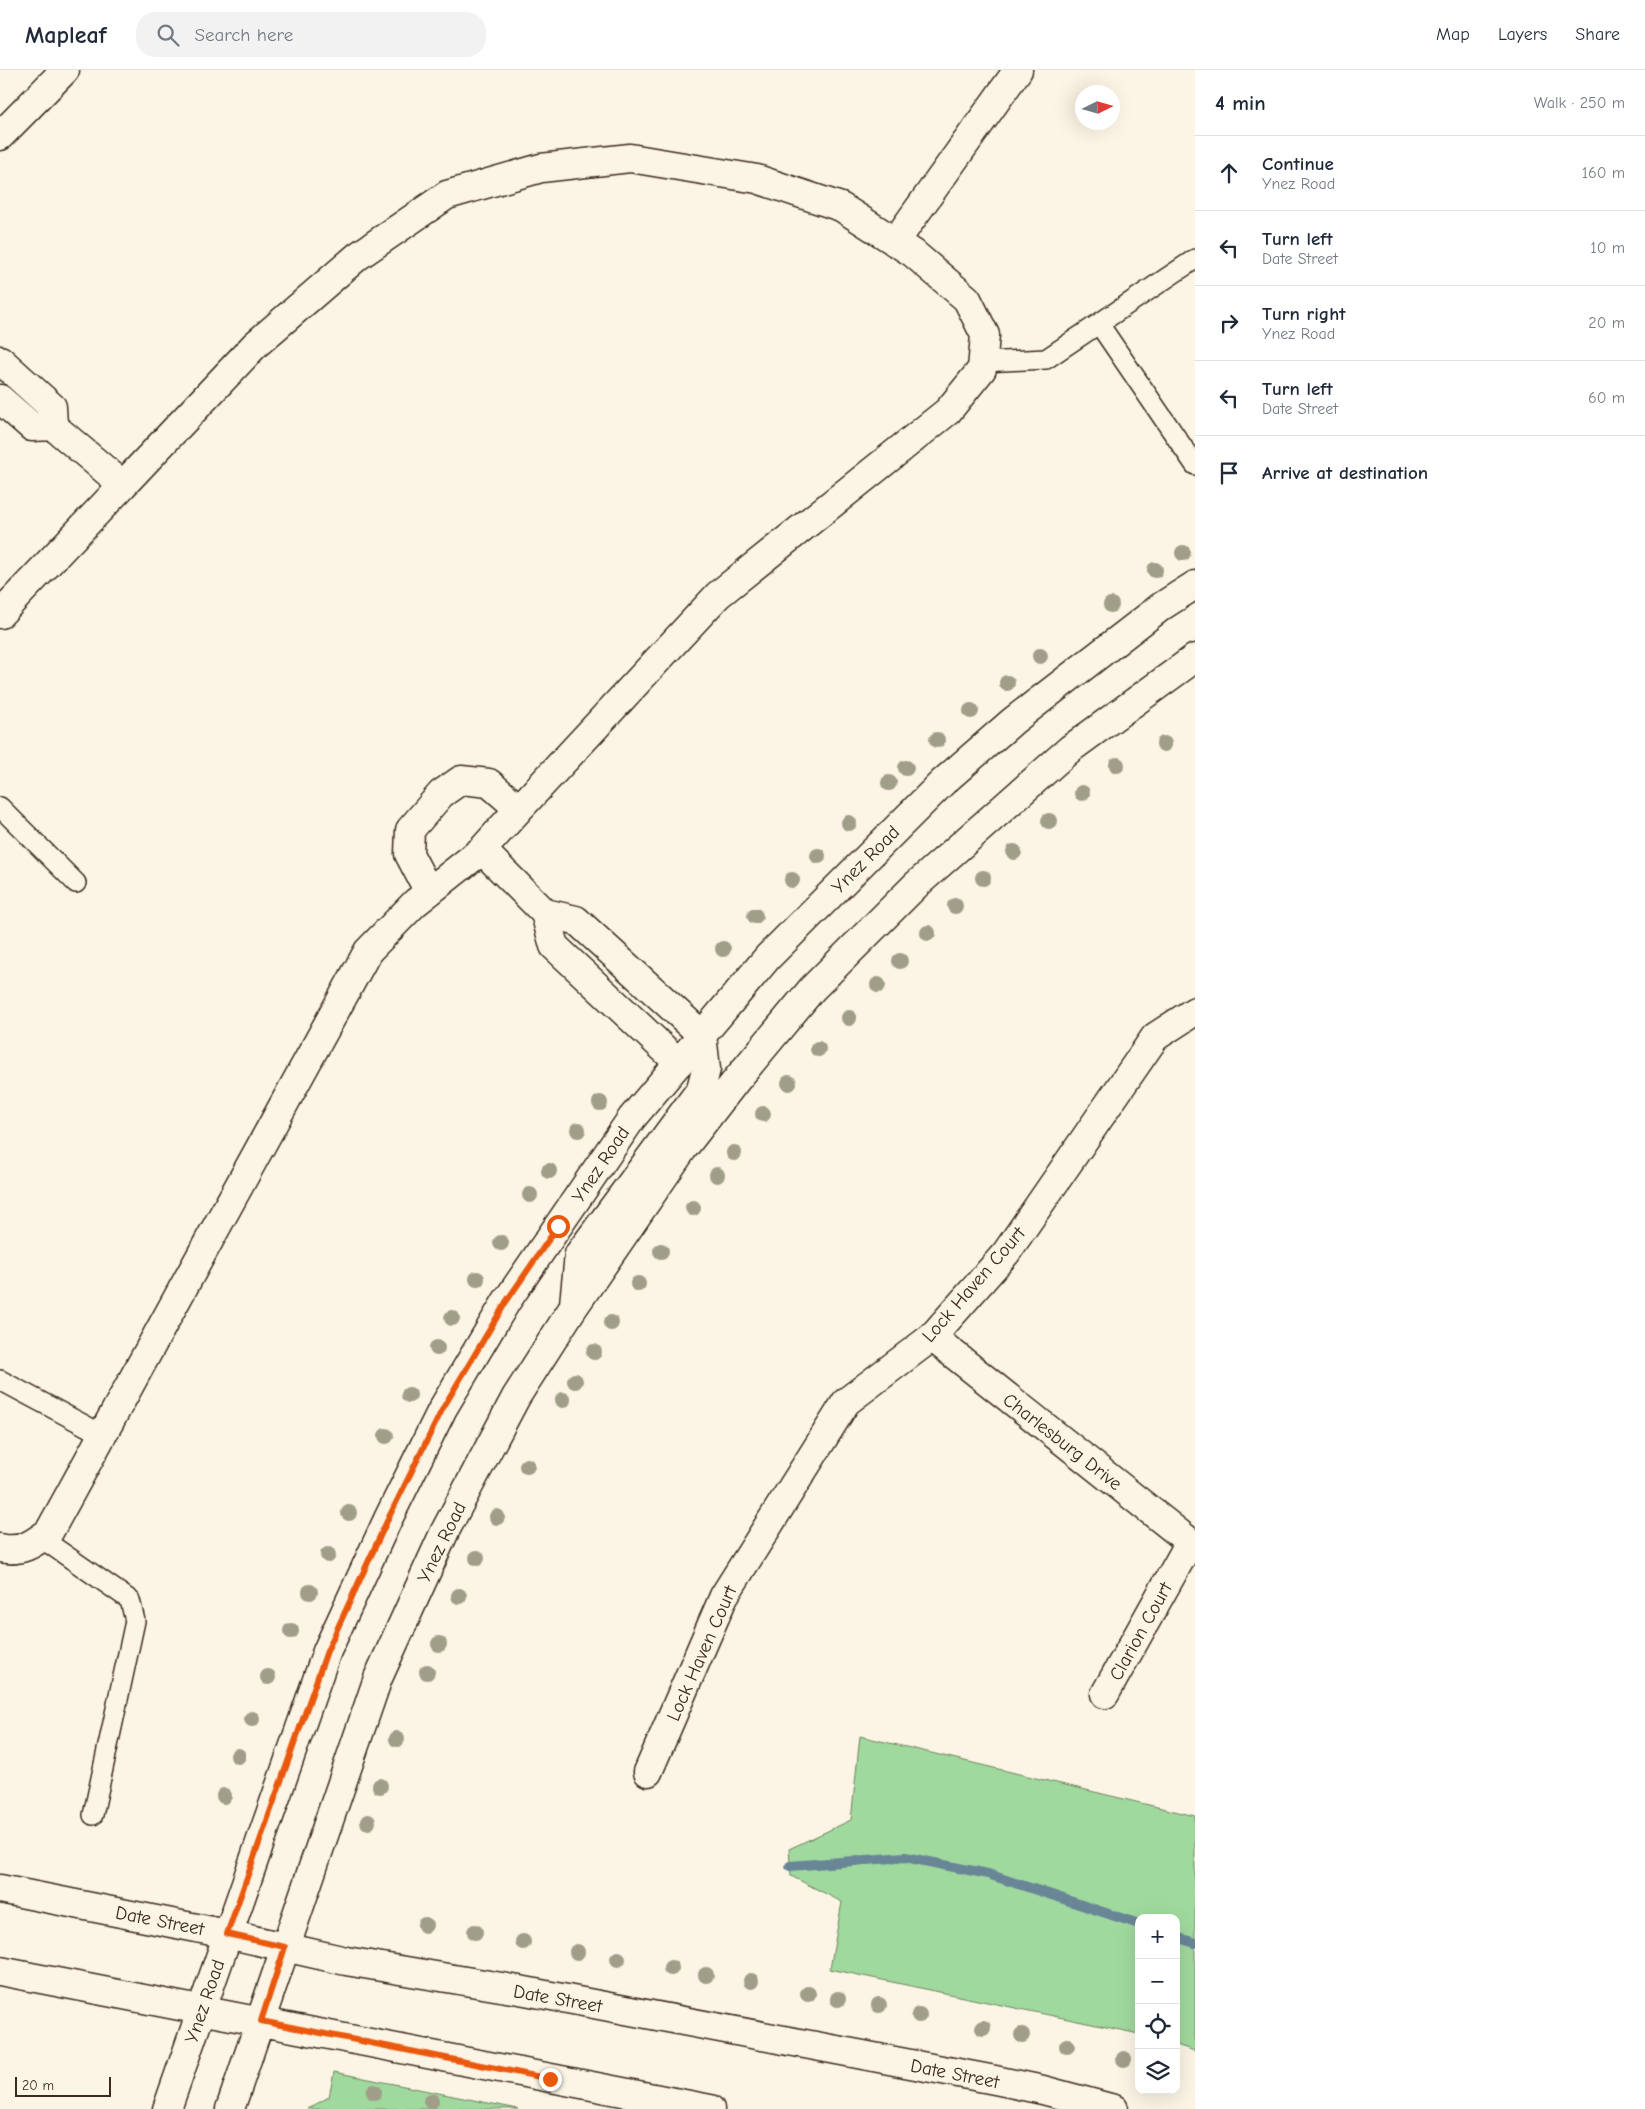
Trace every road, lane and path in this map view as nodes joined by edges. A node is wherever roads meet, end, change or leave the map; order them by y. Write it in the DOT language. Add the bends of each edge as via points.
graph roads {
  1 [pos="65,70"];
  2 [pos="1018,70"];
  3 [pos="0,136"];
  4 [pos="895,242"];
  5 [pos="1195,260"];
  6 [pos="1099,324"];
  7 [pos="0,360"];
  8 [pos="983,362"];
  9 [pos="0,399"];
  10 [pos="54,426"];
  11 [pos="1195,465"];
  12 [pos="123,485"];
  13 [pos="1195,585"];
  14 [pos="0,614"];
  15 [pos="1195,658"];
  16 [pos="0,807"];
  17 [pos="519,809"];
  18 [pos="482,850"];
  19 [pos="76,883"];
  20 [pos="429,892"];
  21 [pos="544,913"];
  22 [pos="1195,1011"];
  23 [pos="702,1035"];
  24 [pos="679,1063"];
  25 [pos="573,1308"];
  26 [pos="932,1337"];
  27 [pos="0,1380"];
  28 [pos="103,1435"];
  29 [pos="41,1538"];
  30 [pos="1193,1544"];
  31 [pos="0,1548"];
  32 [pos="1105,1694"];
  33 [pos="648,1772"];
  34 [pos="93,1815"];
  35 [pos="0,1889"];
  36 [pos="227,1934"];
  37 [pos="285,1947"];
  38 [pos="0,1971"];
  39 [pos="201,2009"];
  40 [pos="261,2021"];
  41 [pos="167,2109"];
  42 [pos="230,2109"];
  43 [pos="710,2109"];
  44 [pos="1114,2109"];
  1 -- 3 [label="main road"];
  2 -- 4 [label="main road"];
  4 -- 8 [label="main road" via="913,253 967,299 985,335"];
  4 -- 12 [label="main road" via="842,207 757,179 630,158 541,168 447,196 358,256 255,344"];
  5 -- 6 [label="lane"];
  6 -- 8 [label="lane" via="1046,359"];
  6 -- 11 [label="lane"];
  7 -- 10 [label="main road" via="52,407"];
  8 -- 17 [label="main road" via="982,370 948,411 718,596"];
  9 -- 10 [label="main road" via="32,428"];
  10 -- 12 [label="main road"];
  12 -- 14 [label="main road"];
  13 -- 23 [label="main road, Ynez Road" via="1162,606 1013,721 943,782 768,957"];
  15 -- 25 [label="main road, Ynez Road" via="1070,750 916,885 812,989 682,1150"];
  16 -- 19 [label="lane"];
  17 -- 18 [label="main road"];
  17 -- 20 [label="main road" via="488,783 461,780 441,794 410,830 409,854"];
  18 -- 20 [label="main road"];
  18 -- 21 [label="main road"];
  20 -- 28 [label="main road" via="368,951"];
  21 -- 23 [label="main road" via="576,920"];
  21 -- 24 [label="main road" via="554,946"];
  22 -- 26 [label="main road, Lock Haven Court" via="1155,1038 1006,1253"];
  23 -- 24 [label="main road, Ynez Road"];
  23 -- 25 [label="main road" via="706,1069 701,1089 579,1254"];
  24 -- 36 [label="main road, Ynez Road" via="626,1126 506,1302 443,1408 327,1651"];
  25 -- 37 [label="main road, Ynez Road" via="516,1396 411,1602 378,1678"];
  26 -- 30 [label="main road, Charlesburg Drive"];
  26 -- 33 [label="main road, Lock Haven Court" via="846,1402 724,1596"];
  27 -- 28 [label="lane"];
  28 -- 29 [label="main road" via="49,1532"];
  29 -- 31 [label="main road" via="31,1546 8,1550"];
  29 -- 34 [label="lane" via="130,1600 135,1621"];
  30 -- 32 [label="main road, Clarion Court"];
  35 -- 36 [label="main road, Date Street"];
  36 -- 37 [label="main road, Date Street"];
  36 -- 39 [label="main road, Ynez Road"];
  37 -- 40 [label="main road, Ynez Road"];
  37 -- 44 [label="main road, Date Street" via="346,1961 525,1991 918,2065 1043,2090"];
  38 -- 39 [label="main road"];
  39 -- 40 [label="main road"];
  39 -- 41 [label="main road, Ynez Road"];
  40 -- 42 [label="main road, Ynez Road"];
  40 -- 43 [label="main road"];
}
